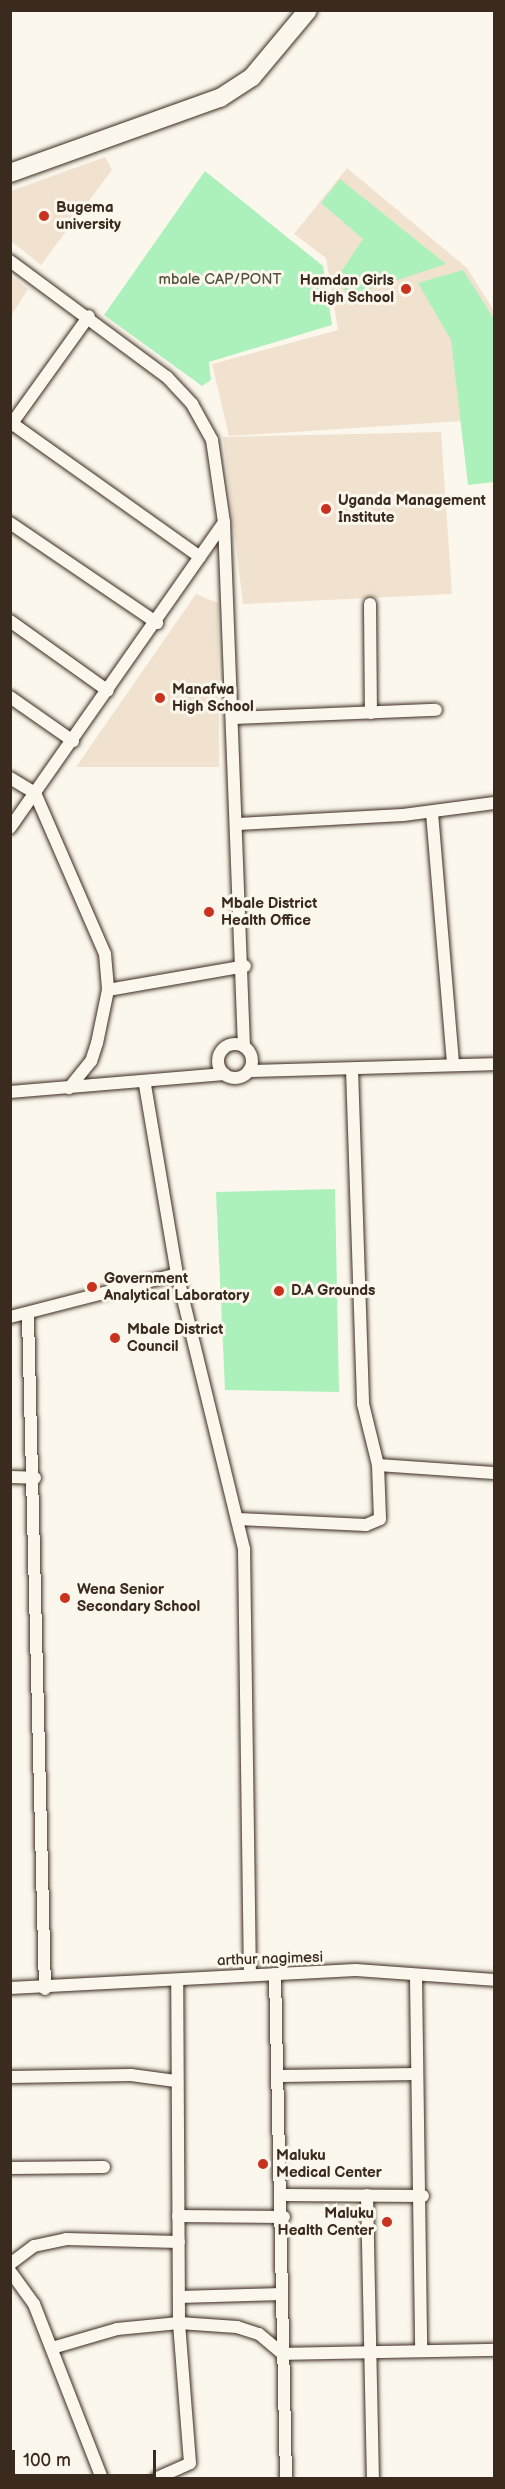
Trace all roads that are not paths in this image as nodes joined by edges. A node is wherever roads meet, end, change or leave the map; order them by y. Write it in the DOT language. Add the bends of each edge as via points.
graph roads {
  1 [pos="308,10"];
  2 [pos="10,173"];
  3 [pos="10,261"];
  4 [pos="89,316"];
  5 [pos="11,423"];
  6 [pos="224,522"];
  7 [pos="10,523"];
  8 [pos="200,557"];
  9 [pos="370,604"];
  10 [pos="10,621"];
  11 [pos="157,623"];
  12 [pos="108,691"];
  13 [pos="10,698"];
  14 [pos="436,710"];
  15 [pos="371,713"];
  16 [pos="233,718"];
  17 [pos="73,741"];
  18 [pos="10,778"];
  19 [pos="35,793"];
  20 [pos="495,803"];
  21 [pos="432,813"];
  22 [pos="238,824"];
  23 [pos="10,828"];
  24 [pos="245,966"];
  25 [pos="108,990"];
  26 [pos="244,1047"];
  27 [pos="453,1064"];
  28 [pos="495,1064"];
  29 [pos="352,1069"];
  30 [pos="249,1071"];
  31 [pos="224,1074"];
  32 [pos="145,1085"];
  33 [pos="69,1089"];
  34 [pos="10,1092"];
  35 [pos="177,1274"];
  36 [pos="10,1317"];
  37 [pos="28,1317"];
  38 [pos="378,1465"];
  39 [pos="495,1473"];
  40 [pos="10,1477"];
  41 [pos="34,1478"];
  42 [pos="238,1519"];
  43 [pos="250,1972"];
  44 [pos="275,1974"];
  45 [pos="416,1978"];
  46 [pos="495,1980"];
  47 [pos="177,1982"];
  48 [pos="10,1988"];
  49 [pos="45,1989"];
  50 [pos="417,2074"];
  51 [pos="281,2076"];
  52 [pos="10,2078"];
  53 [pos="176,2081"];
  54 [pos="104,2167"];
  55 [pos="10,2168"];
  56 [pos="284,2195"];
  57 [pos="367,2195"];
  58 [pos="423,2196"];
  59 [pos="178,2216"];
  60 [pos="284,2217"];
  61 [pos="178,2242"];
  62 [pos="10,2264"];
  63 [pos="10,2271"];
  64 [pos="282,2294"];
  65 [pos="179,2297"];
  66 [pos="179,2323"];
  67 [pos="52,2348"];
  68 [pos="495,2350"];
  69 [pos="421,2351"];
  70 [pos="374,2352"];
  71 [pos="283,2354"];
  72 [pos="102,2478"];
  73 [pos="157,2478"];
  74 [pos="286,2478"];
  75 [pos="374,2478"];
  1 -- 2 [label="main road" via="252,77 220,98"];
  3 -- 4 [label="street"];
  4 -- 5 [label="street"];
  4 -- 6 [label="street" via="166,377 199,415 212,440"];
  5 -- 8 [label="street"];
  6 -- 8 [label="street"];
  6 -- 16 [label="street"];
  7 -- 11 [label="street"];
  8 -- 11 [label="street"];
  9 -- 15 [label="street"];
  10 -- 12 [label="street"];
  11 -- 12 [label="street"];
  12 -- 17 [label="street"];
  13 -- 17 [label="street"];
  14 -- 15 [label="street"];
  15 -- 16 [label="street"];
  16 -- 22 [label="street"];
  17 -- 19 [label="street"];
  18 -- 19 [label="street"];
  19 -- 23 [label="street"];
  19 -- 25 [label="street" via="101,939"];
  20 -- 21 [label="street"];
  21 -- 22 [label="street"];
  21 -- 27 [label="street"];
  22 -- 24 [label="street"];
  24 -- 25 [label="street"];
  24 -- 26 [label="street"];
  25 -- 33 [label="street" via="91,1061"];
  26 -- 30 [label="street" via="251,1055"];
  26 -- 31 [label="street" via="224,1049 218,1059"];
  27 -- 28 [label="street"];
  27 -- 29 [label="street"];
  29 -- 30 [label="street"];
  29 -- 38 [label="street" via="363,1404"];
  30 -- 31 [label="street" via="234,1078"];
  31 -- 32 [label="street"];
  32 -- 33 [label="street"];
  32 -- 35 [label="street"];
  33 -- 34 [label="street"];
  35 -- 37 [label="street"];
  35 -- 42 [label="street"];
  36 -- 37 [label="street"];
  37 -- 41 [label="street"];
  38 -- 39 [label="street"];
  38 -- 42 [label="street" via="378,1522"];
  40 -- 41 [label="street"];
  41 -- 49 [label="street"];
  42 -- 43 [label="street" via="246,1577"];
  43 -- 44 [label="street, arthur nagimesi"];
  43 -- 47 [label="street, arthur nagimesi"];
  44 -- 45 [label="street, arthur nagimesi" via="356,1970"];
  44 -- 51 [label="street"];
  45 -- 46 [label="street, arthur nagimesi"];
  45 -- 50 [label="street"];
  47 -- 49 [label="street, arthur nagimesi"];
  47 -- 53 [label="street"];
  48 -- 49 [label="street, arthur nagimesi"];
  50 -- 51 [label="street"];
  50 -- 58 [label="street"];
  51 -- 56 [label="street"];
  52 -- 53 [label="street" via="131,2075"];
  53 -- 59 [label="street"];
  54 -- 55 [label="street"];
  56 -- 57 [label="street"];
  56 -- 60 [label="street"];
  57 -- 58 [label="street"];
  57 -- 70 [label="street"];
  58 -- 69 [label="street"];
  59 -- 60 [label="street"];
  59 -- 61 [label="street"];
  60 -- 64 [label="street"];
  61 -- 62 [label="street" via="66,2240 34,2246"];
  61 -- 65 [label="street"];
  63 -- 67 [label="street" via="34,2304"];
  64 -- 65 [label="street"];
  64 -- 71 [label="street"];
  65 -- 66 [label="street"];
  66 -- 67 [label="street" via="117,2329"];
  66 -- 71 [label="street" via="237,2327 259,2334"];
  66 -- 73 [label="street" via="190,2463"];
  67 -- 72 [label="street"];
  68 -- 69 [label="street"];
  69 -- 70 [label="street"];
  70 -- 71 [label="street"];
  70 -- 75 [label="street"];
  71 -- 74 [label="street"];
}
